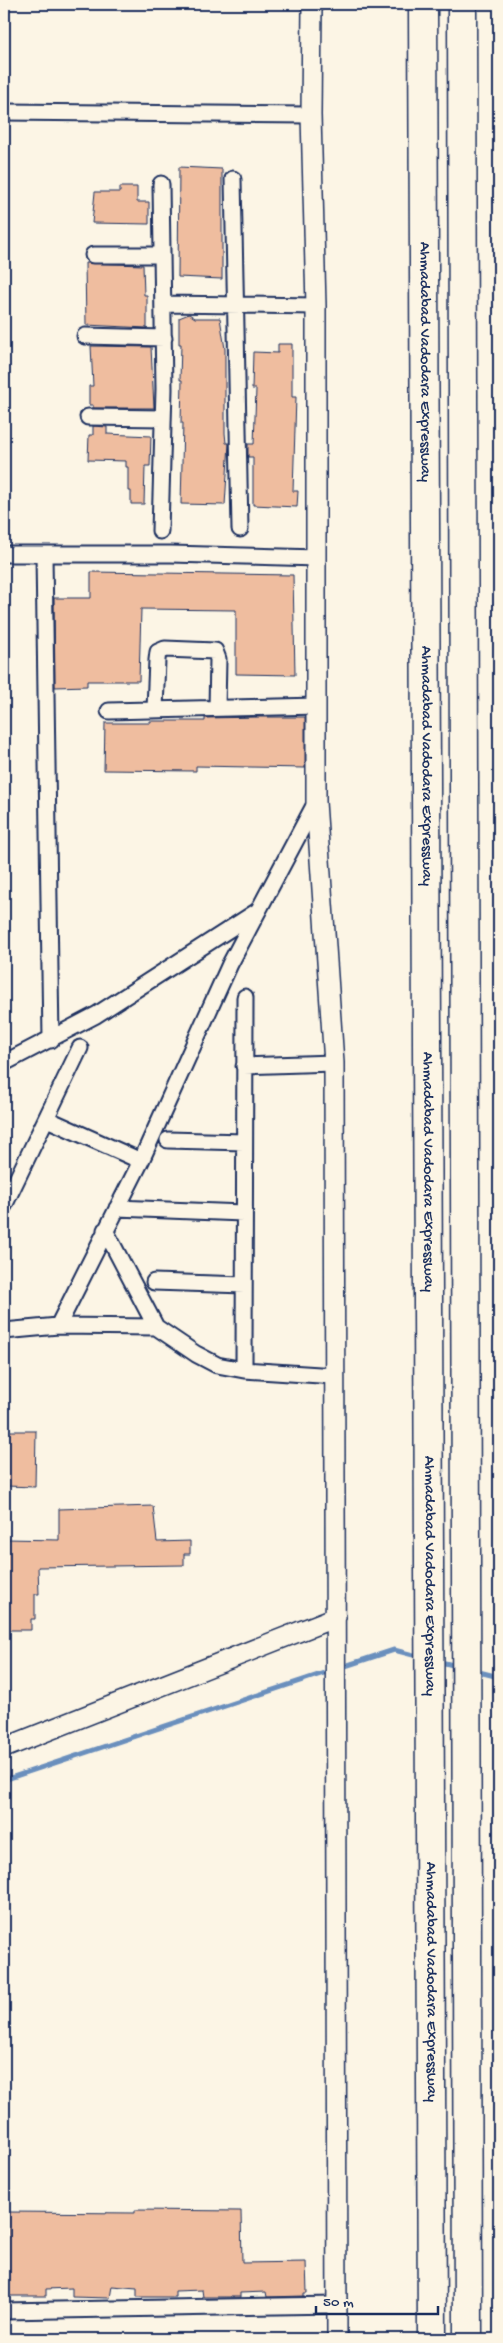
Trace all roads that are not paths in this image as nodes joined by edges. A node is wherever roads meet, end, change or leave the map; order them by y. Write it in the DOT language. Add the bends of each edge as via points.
graph roads {
  1 [pos="312,4"];
  2 [pos="423,4"];
  3 [pos="462,4"];
  4 [pos="4,112"];
  5 [pos="311,115"];
  6 [pos="232,179"];
  7 [pos="161,184"];
  8 [pos="92,255"];
  9 [pos="162,255"];
  10 [pos="163,304"];
  11 [pos="235,305"];
  12 [pos="316,306"];
  13 [pos="85,336"];
  14 [pos="164,338"];
  15 [pos="88,417"];
  16 [pos="163,418"];
  17 [pos="240,528"];
  18 [pos="160,531"];
  19 [pos="4,554"];
  20 [pos="44,555"];
  21 [pos="316,558"];
  22 [pos="317,706"];
  23 [pos="217,708"];
  24 [pos="156,709"];
  25 [pos="109,711"];
  26 [pos="316,802"];
  27 [pos="257,911"];
  28 [pos="245,997"];
  29 [pos="51,1040"];
  30 [pos="80,1048"];
  31 [pos="4,1063"];
  32 [pos="334,1064"];
  33 [pos="244,1066"];
  34 [pos="47,1119"];
  35 [pos="168,1140"];
  36 [pos="244,1142"];
  37 [pos="141,1161"];
  38 [pos="4,1206"];
  39 [pos="117,1208"];
  40 [pos="243,1213"];
  41 [pos="105,1230"];
  42 [pos="154,1282"];
  43 [pos="244,1285"];
  44 [pos="58,1326"];
  45 [pos="156,1327"];
  46 [pos="4,1331"];
  47 [pos="244,1370"];
  48 [pos="335,1376"];
  49 [pos="336,1617"];
  50 [pos="4,1748"];
  51 [pos="336,2305"];
  52 [pos="4,2311"];
  53 [pos="337,2339"];
  54 [pos="432,2339"];
  55 [pos="468,2339"];
  1 -- 5 [label="street"];
  2 -- 54 [label="highway, Ahmadabad Vadodara Expressway"];
  3 -- 55 [label="highway"];
  4 -- 5 [label="street"];
  5 -- 12 [label="street"];
  6 -- 11 [label="street"];
  7 -- 9 [label="street"];
  8 -- 9 [label="street"];
  9 -- 10 [label="street"];
  10 -- 11 [label="street"];
  10 -- 14 [label="street"];
  11 -- 12 [label="street"];
  11 -- 17 [label="street"];
  12 -- 21 [label="street"];
  13 -- 14 [label="street"];
  14 -- 16 [label="street"];
  15 -- 16 [label="street"];
  16 -- 18 [label="street"];
  19 -- 20 [label="street"];
  20 -- 21 [label="street"];
  20 -- 29 [label="street"];
  21 -- 22 [label="street"];
  22 -- 23 [label="street"];
  22 -- 26 [label="street"];
  23 -- 24 [label="street"];
  23 -- 24 [label="street" via="218,659 215,651 165,649 158,652"];
  24 -- 25 [label="street"];
  26 -- 27 [label="street"];
  26 -- 32 [label="street"];
  27 -- 29 [label="street" via="96,1015"];
  27 -- 37 [label="street"];
  28 -- 33 [label="street"];
  29 -- 31 [label="street"];
  30 -- 34 [label="street"];
  32 -- 33 [label="street"];
  32 -- 48 [label="street"];
  33 -- 36 [label="street"];
  34 -- 37 [label="street"];
  34 -- 38 [label="street"];
  35 -- 36 [label="street"];
  36 -- 40 [label="street"];
  37 -- 39 [label="street"];
  39 -- 40 [label="street"];
  39 -- 41 [label="street"];
  40 -- 43 [label="street"];
  41 -- 44 [label="street"];
  41 -- 45 [label="street"];
  42 -- 43 [label="street"];
  43 -- 47 [label="street"];
  44 -- 45 [label="street"];
  44 -- 46 [label="street"];
  45 -- 47 [label="street" via="217,1365"];
  47 -- 48 [label="street"];
  48 -- 49 [label="street"];
  49 -- 50 [label="street"];
  49 -- 51 [label="street"];
  51 -- 52 [label="street"];
  51 -- 53 [label="street"];
}
